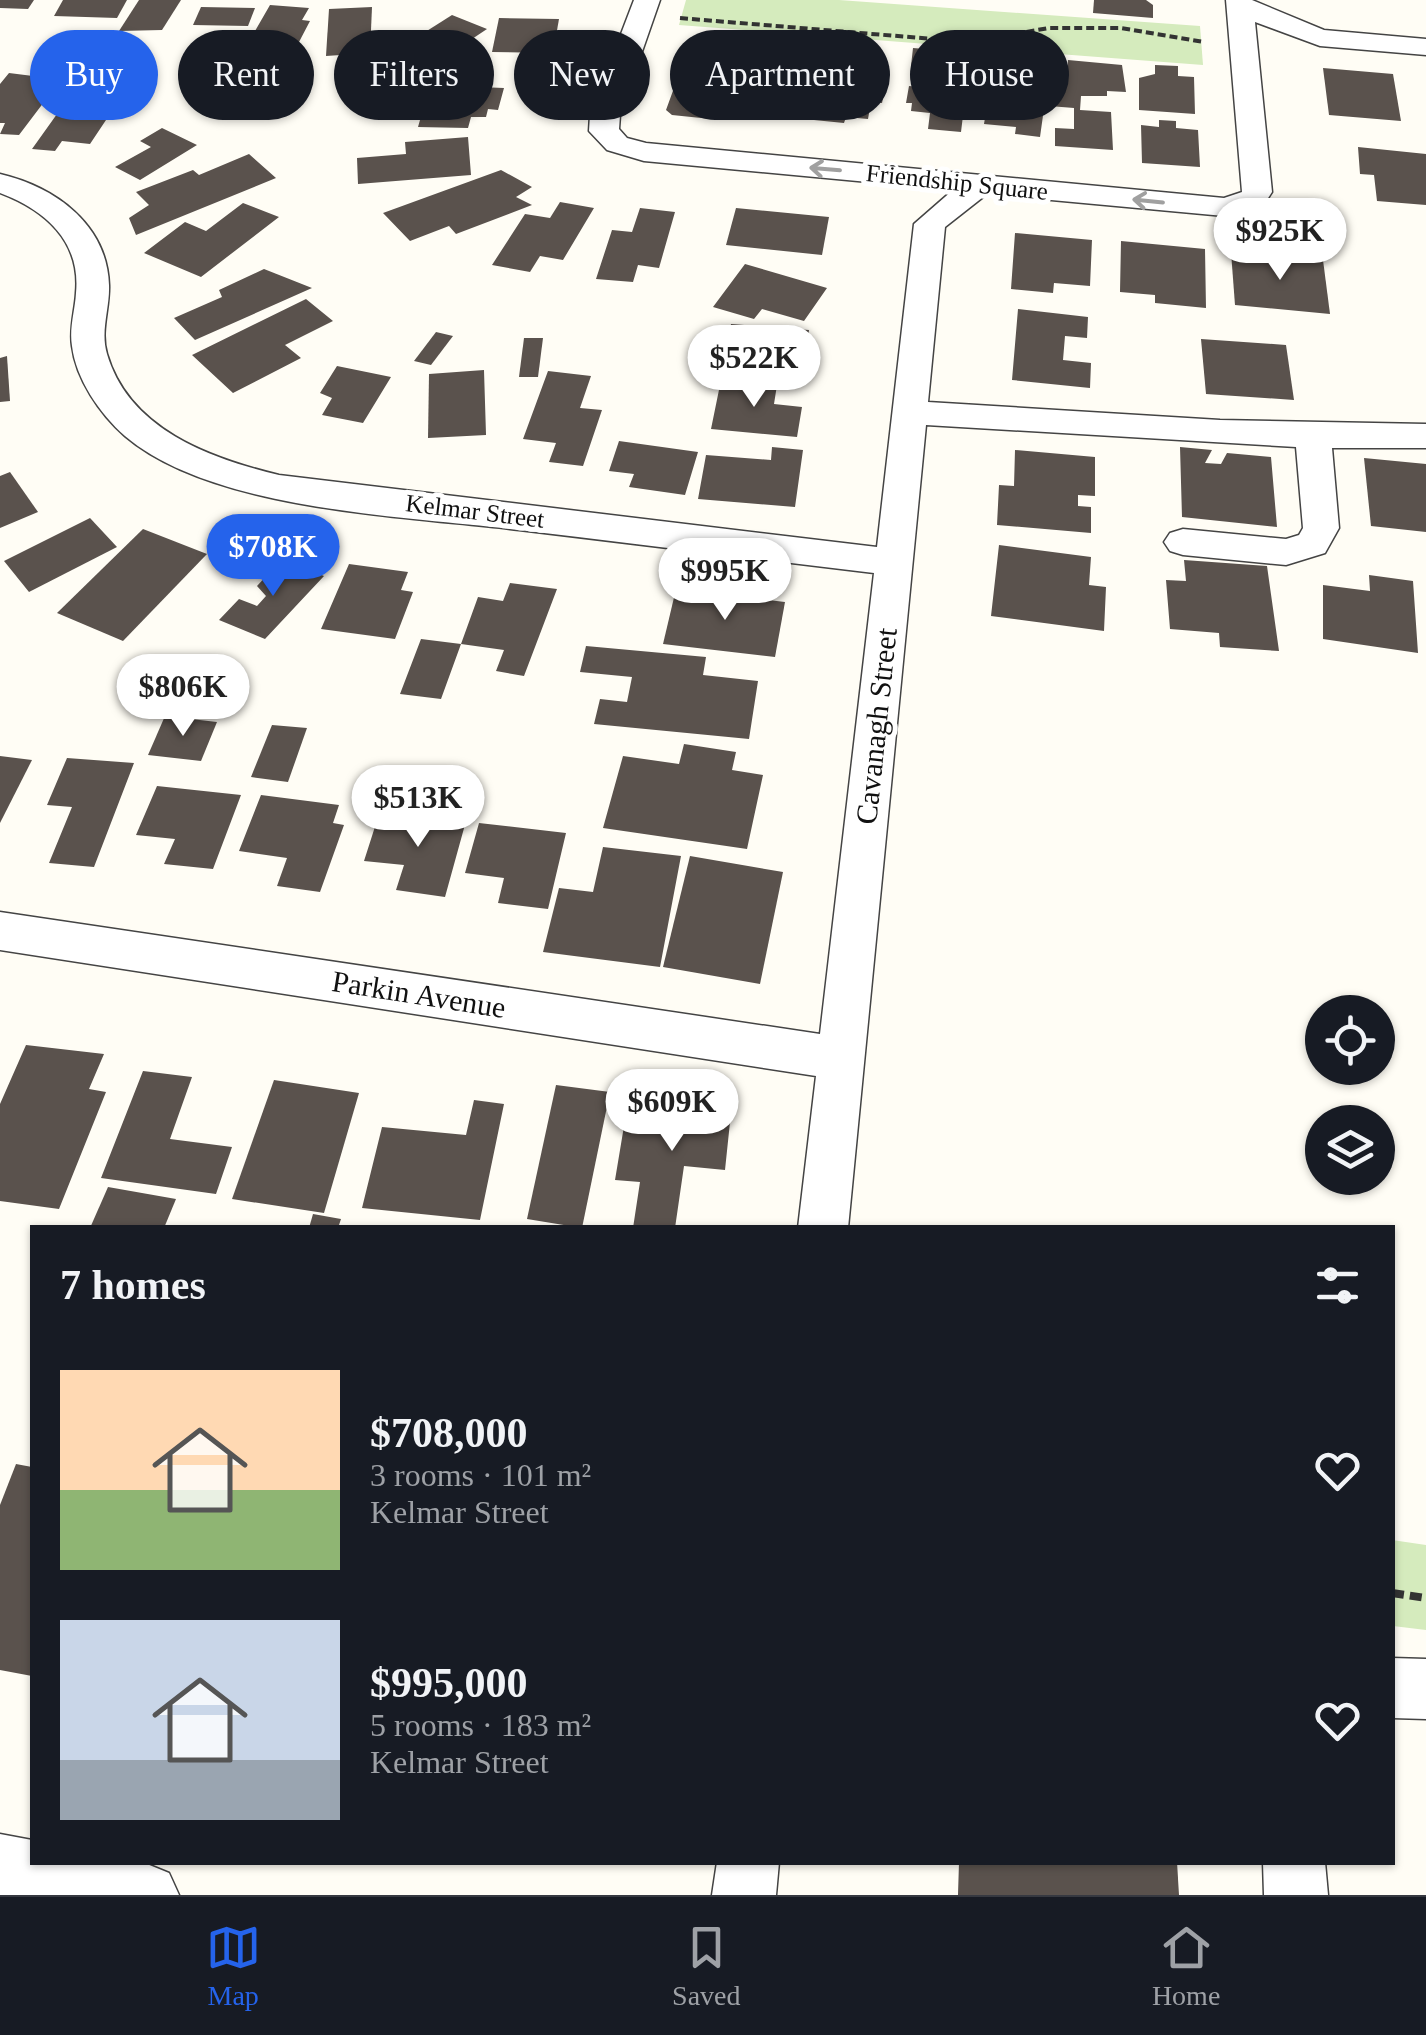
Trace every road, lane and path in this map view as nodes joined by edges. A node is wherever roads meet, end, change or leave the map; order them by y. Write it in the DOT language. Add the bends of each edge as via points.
graph roads {
  1 [pos="614,0"];
  2 [pos="1240,4"];
  3 [pos="643,10"];
  4 [pos="1320,38"];
  5 [pos="1206,42"];
  6 [pos="1426,46"];
  7 [pos="1245,60"];
  8 [pos="883,174"];
  9 [pos="0,182"];
  10 [pos="980,184"];
  11 [pos="930,224"];
  12 [pos="911,412"];
  13 [pos="1313,436"];
  14 [pos="1426,436"];
  15 [pos="1183,542"];
  16 [pos="894,562"];
  17 [pos="0,931"];
  18 [pos="839,1058"];
  19 [pos="823,1225"];
  20 [pos="1395,1593"];
  21 [pos="1426,1598"];
  22 [pos="1395,1688"];
  23 [pos="1426,1689"];
  24 [pos="748,1865"];
  25 [pos="1294,1865"];
  26 [pos="0,1866"];
  27 [pos="147,1895"];
  28 [pos="744,1895"];
  29 [pos="1296,1895"];
  1 -- 3 [label="street"];
  2 -- 4 [label="street"];
  2 -- 7 [label="street, Friendship Square"];
  3 -- 5 [label="path" via="933,39 1120,28"];
  8 -- 3 [label="street, Friendship Square, one-way" via="617,144 604,131 605,116"];
  4 -- 6 [label="street"];
  4 -- 7 [label="street"];
  7 -- 10 [label="street, Friendship Square, one-way" via="1257,192 1250,202 1190,205"];
  8 -- 10 [label="street, Friendship Square"];
  8 -- 11 [label="street"];
  9 -- 16 [label="street, Kelmar Street" via="48,204 79,231 93,284 89,350 99,378 131,421 202,466 279,488"];
  10 -- 11 [label="street"];
  11 -- 12 [label="street, Cavanagh Street"];
  12 -- 13 [label="street"];
  12 -- 16 [label="street, Cavanagh Street"];
  13 -- 14 [label="street"];
  13 -- 15 [label="street" via="1321,528 1312,544 1286,552"];
  16 -- 18 [label="street, Cavanagh Street"];
  17 -- 18 [label="street, Parkin Avenue"];
  18 -- 19 [label="street, Cavanagh Street"];
  20 -- 21 [label="path"];
  22 -- 23 [label="street"];
  24 -- 28 [label="street"];
  25 -- 29 [label="street"];
  26 -- 27 [label="street"];
}
